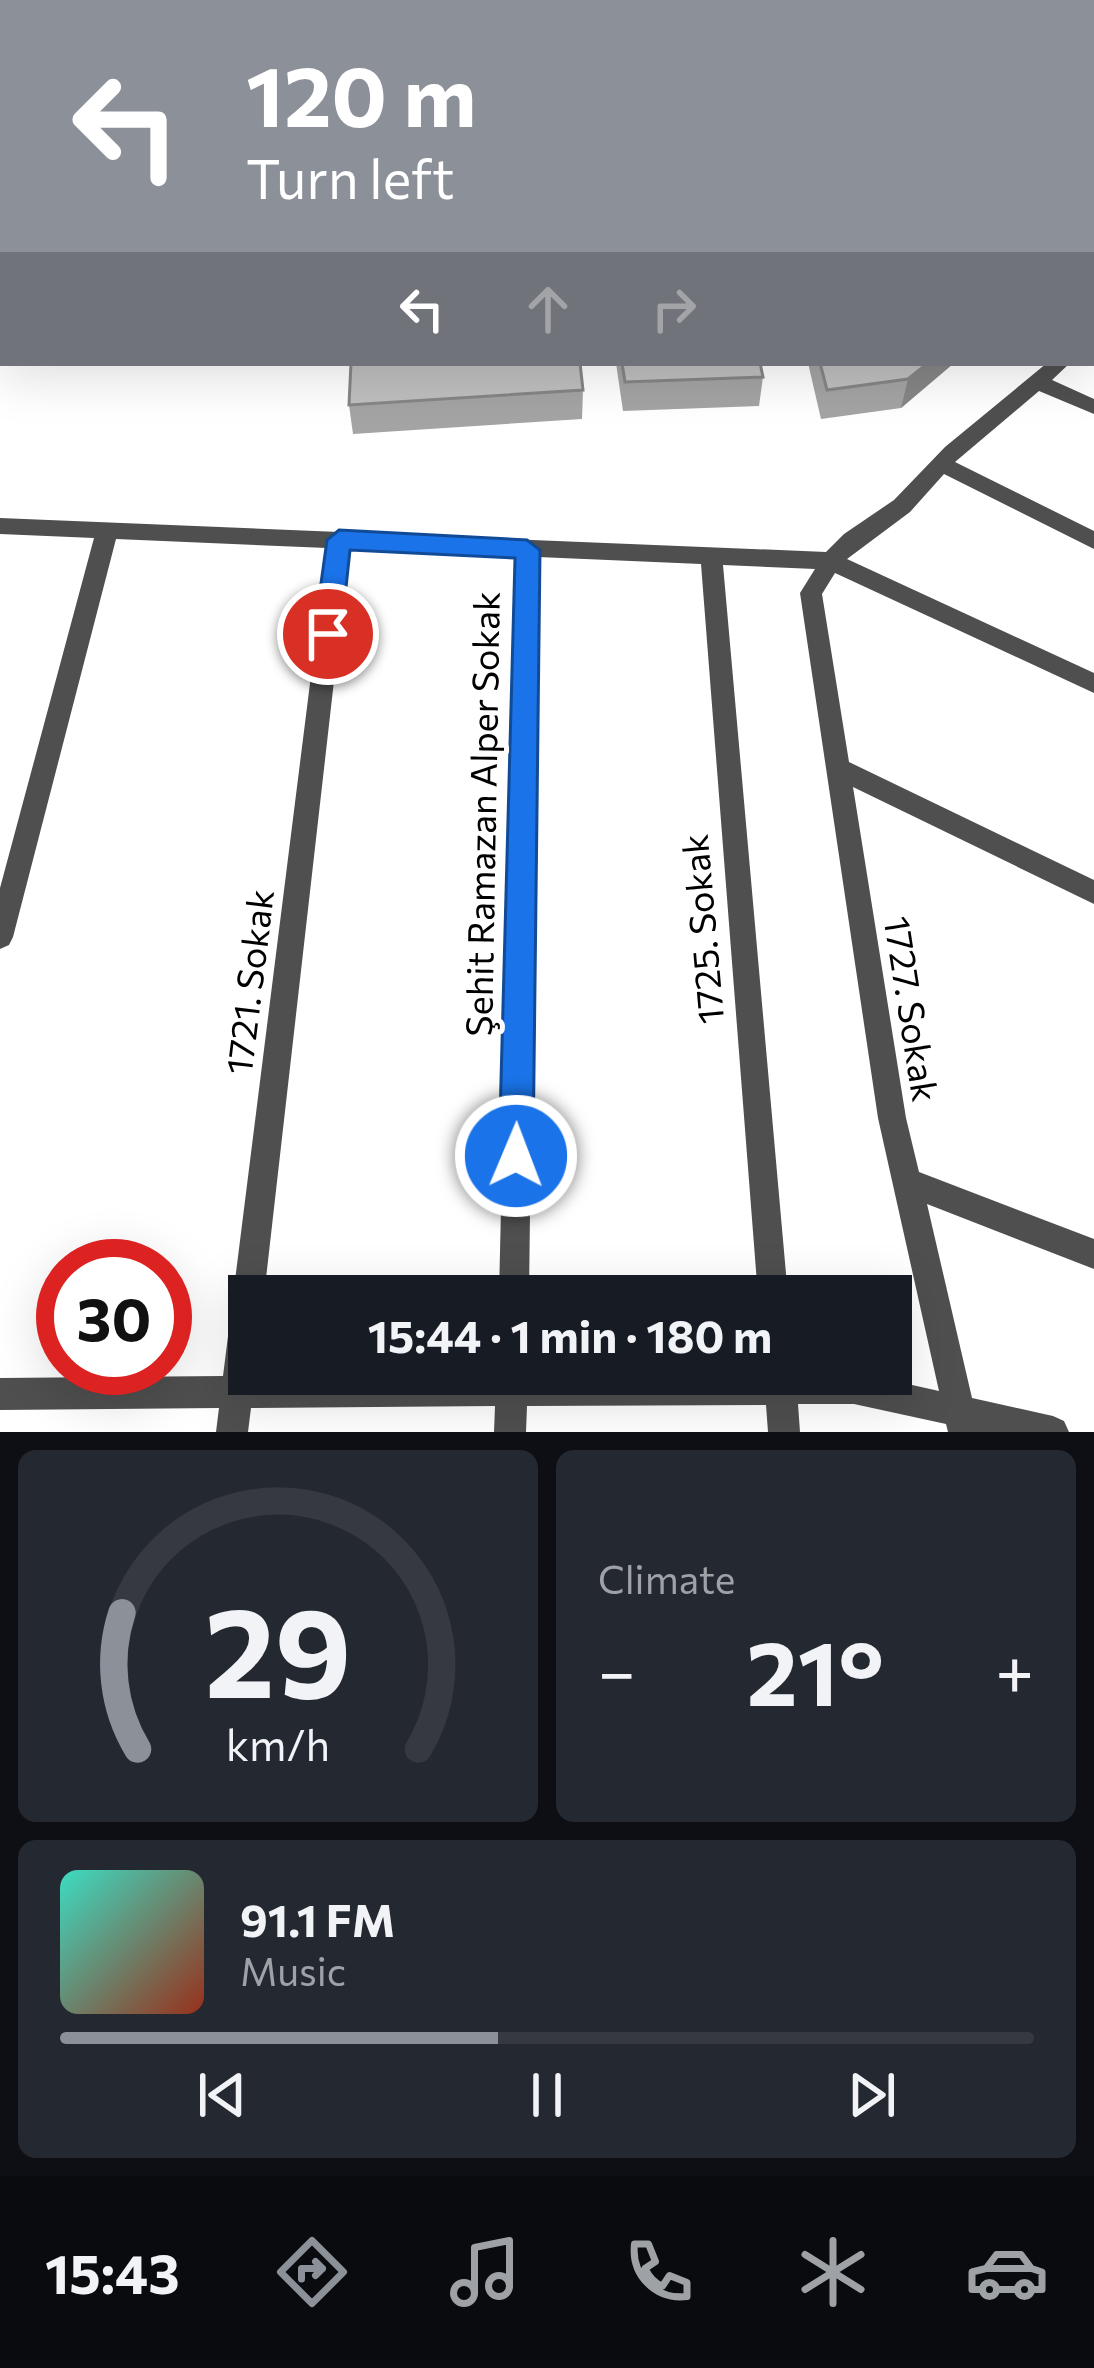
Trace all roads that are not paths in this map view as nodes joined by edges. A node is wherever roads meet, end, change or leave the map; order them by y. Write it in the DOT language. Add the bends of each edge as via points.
graph roads {
  1 [pos="1057,366"];
  2 [pos="1038,382"];
  3 [pos="1094,407"];
  4 [pos="941,464"];
  5 [pos="0,526"];
  6 [pos="108,528"];
  7 [pos="339,540"];
  8 [pos="1094,541"];
  9 [pos="527,550"];
  10 [pos="711,556"];
  11 [pos="831,561"];
  12 [pos="1094,684"];
  13 [pos="838,766"];
  14 [pos="1094,893"];
  15 [pos="0,937"];
  16 [pos="907,1182"];
  17 [pos="1094,1255"];
  18 [pos="251,1275"];
  19 [pos="514,1275"];
  20 [pos="770,1275"];
  21 [pos="228,1393"];
  22 [pos="0,1394"];
  23 [pos="237,1395"];
  24 [pos="512,1395"];
  25 [pos="781,1395"];
  26 [pos="876,1395"];
  27 [pos="962,1422"];
  28 [pos="232,1432"];
  29 [pos="511,1432"];
  30 [pos="784,1432"];
  31 [pos="1053,1432"];
  1 -- 2 [label="street"];
  2 -- 3 [label="street"];
  2 -- 4 [label="street"];
  4 -- 8 [label="street"];
  4 -- 11 [label="street"];
  5 -- 6 [label="street"];
  6 -- 7 [label="street"];
  6 -- 15 [label="street"];
  7 -- 9 [label="street"];
  7 -- 18 [label="street, 1721. Sokak"];
  9 -- 10 [label="street"];
  9 -- 19 [label="street, Şehit Ramazan Alper Sokak"];
  10 -- 11 [label="street"];
  10 -- 20 [label="street, 1725. Sokak"];
  11 -- 12 [label="street"];
  11 -- 13 [label="street, 1727. Sokak" via="811,592"];
  13 -- 14 [label="street"];
  13 -- 16 [label="street, 1727. Sokak"];
  16 -- 17 [label="street"];
  16 -- 27 [label="street, 1727. Sokak"];
  21 -- 22 [label="street"];
  23 -- 28 [label="street, 1721. Sokak"];
  24 -- 29 [label="street"];
  25 -- 30 [label="street"];
  26 -- 27 [label="street"];
  27 -- 31 [label="street"];
}
